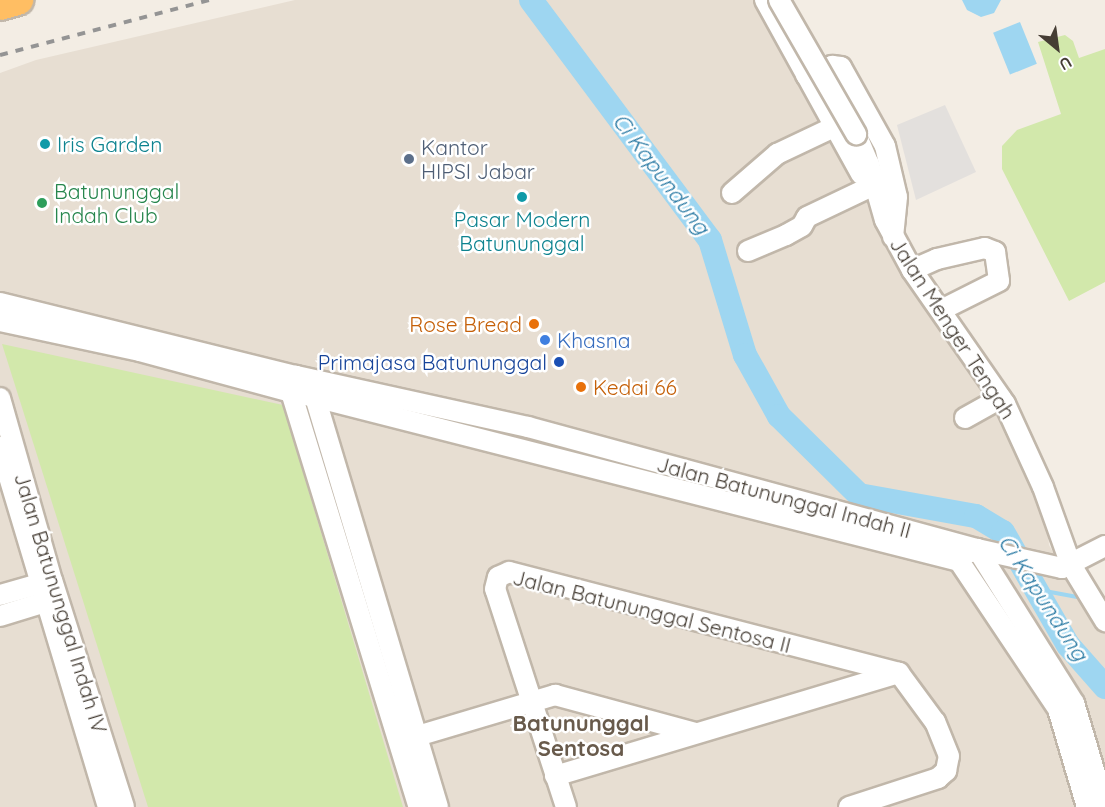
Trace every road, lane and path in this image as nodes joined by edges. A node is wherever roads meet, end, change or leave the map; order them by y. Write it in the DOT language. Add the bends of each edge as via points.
graph roads {
  1 [pos="18,0"];
  2 [pos="765,0"];
  3 [pos="779,0"];
  4 [pos="0,5"];
  5 [pos="806,75"];
  6 [pos="834,127"];
  7 [pos="868,188"];
  8 [pos="732,193"];
  9 [pos="889,228"];
  10 [pos="748,250"];
  11 [pos="912,270"];
  12 [pos="0,303"];
  13 [pos="940,310"];
  14 [pos="0,321"];
  15 [pos="299,382"];
  16 [pos="315,397"];
  17 [pos="0,398"];
  18 [pos="1001,398"];
  19 [pos="965,418"];
  20 [pos="0,447"];
  21 [pos="1105,546"];
  22 [pos="977,549"];
  23 [pos="959,561"];
  24 [pos="1066,567"];
  25 [pos="48,591"];
  26 [pos="0,595"];
  27 [pos="0,616"];
  28 [pos="1105,621"];
  29 [pos="899,673"];
  30 [pos="532,708"];
  31 [pos="696,733"];
  32 [pos="410,745"];
  33 [pos="555,776"];
  34 [pos="108,807"];
  35 [pos="124,807"];
  36 [pos="419,807"];
  37 [pos="438,807"];
  38 [pos="566,807"];
  39 [pos="849,807"];
  40 [pos="1087,807"];
  41 [pos="1105,807"];
  1 -- 4 [label="highway"];
  2 -- 5 [label="street"];
  3 -- 9 [label="street, Jalan Menger Tengah, bridge" via="856,134"];
  5 -- 6 [label="street"];
  5 -- 9 [label="street" via="832,66 842,67 885,146 897,197"];
  6 -- 7 [label="street"];
  6 -- 8 [label="street" via="777,154"];
  7 -- 9 [label="street"];
  7 -- 10 [label="street" via="807,217 802,226 786,235"];
  9 -- 11 [label="street, Jalan Menger Tengah"];
  11 -- 13 [label="street, Jalan Menger Tengah"];
  11 -- 13 [label="street" via="937,259 986,248 995,252 999,281"];
  12 -- 15 [label="street"];
  13 -- 18 [label="street, Jalan Menger Tengah"];
  14 -- 15 [label="street"];
  15 -- 16 [label="street"];
  15 -- 22 [label="street, Jalan Batununggal Indah II" via="528,427"];
  15 -- 32 [label="street"];
  16 -- 23 [label="street, Jalan Batununggal Indah II"];
  16 -- 32 [label="street"];
  17 -- 25 [label="street, Jalan Batununggal Indah IV"];
  18 -- 19 [label="street"];
  18 -- 24 [label="street, Jalan Menger Tengah" via="1043,487"];
  20 -- 25 [label="street, Jalan Batununggal Indah IV"];
  21 -- 24 [label="street"];
  22 -- 23 [label="street"];
  22 -- 24 [label="street, Jalan Batununggal Indah II"];
  22 -- 41 [label="street" via="1074,703"];
  23 -- 40 [label="street" via="1058,709"];
  24 -- 28 [label="street, Jalan Menger Tengah"];
  25 -- 26 [label="street"];
  25 -- 27 [label="street"];
  25 -- 34 [label="street, Jalan Batununggal Indah IV"];
  25 -- 35 [label="street, Jalan Batununggal Indah IV"];
  29 -- 30 [label="street, Jalan Batununggal Sentosa II" via="509,572 498,577 495,589"];
  29 -- 31 [label="street"];
  29 -- 39 [label="street" via="935,722 949,756 946,771 938,778"];
  30 -- 31 [label="street" via="555,695"];
  30 -- 32 [label="street"];
  30 -- 33 [label="street"];
  31 -- 33 [label="street"];
  32 -- 36 [label="street"];
  32 -- 37 [label="street"];
  33 -- 38 [label="street"];
}
